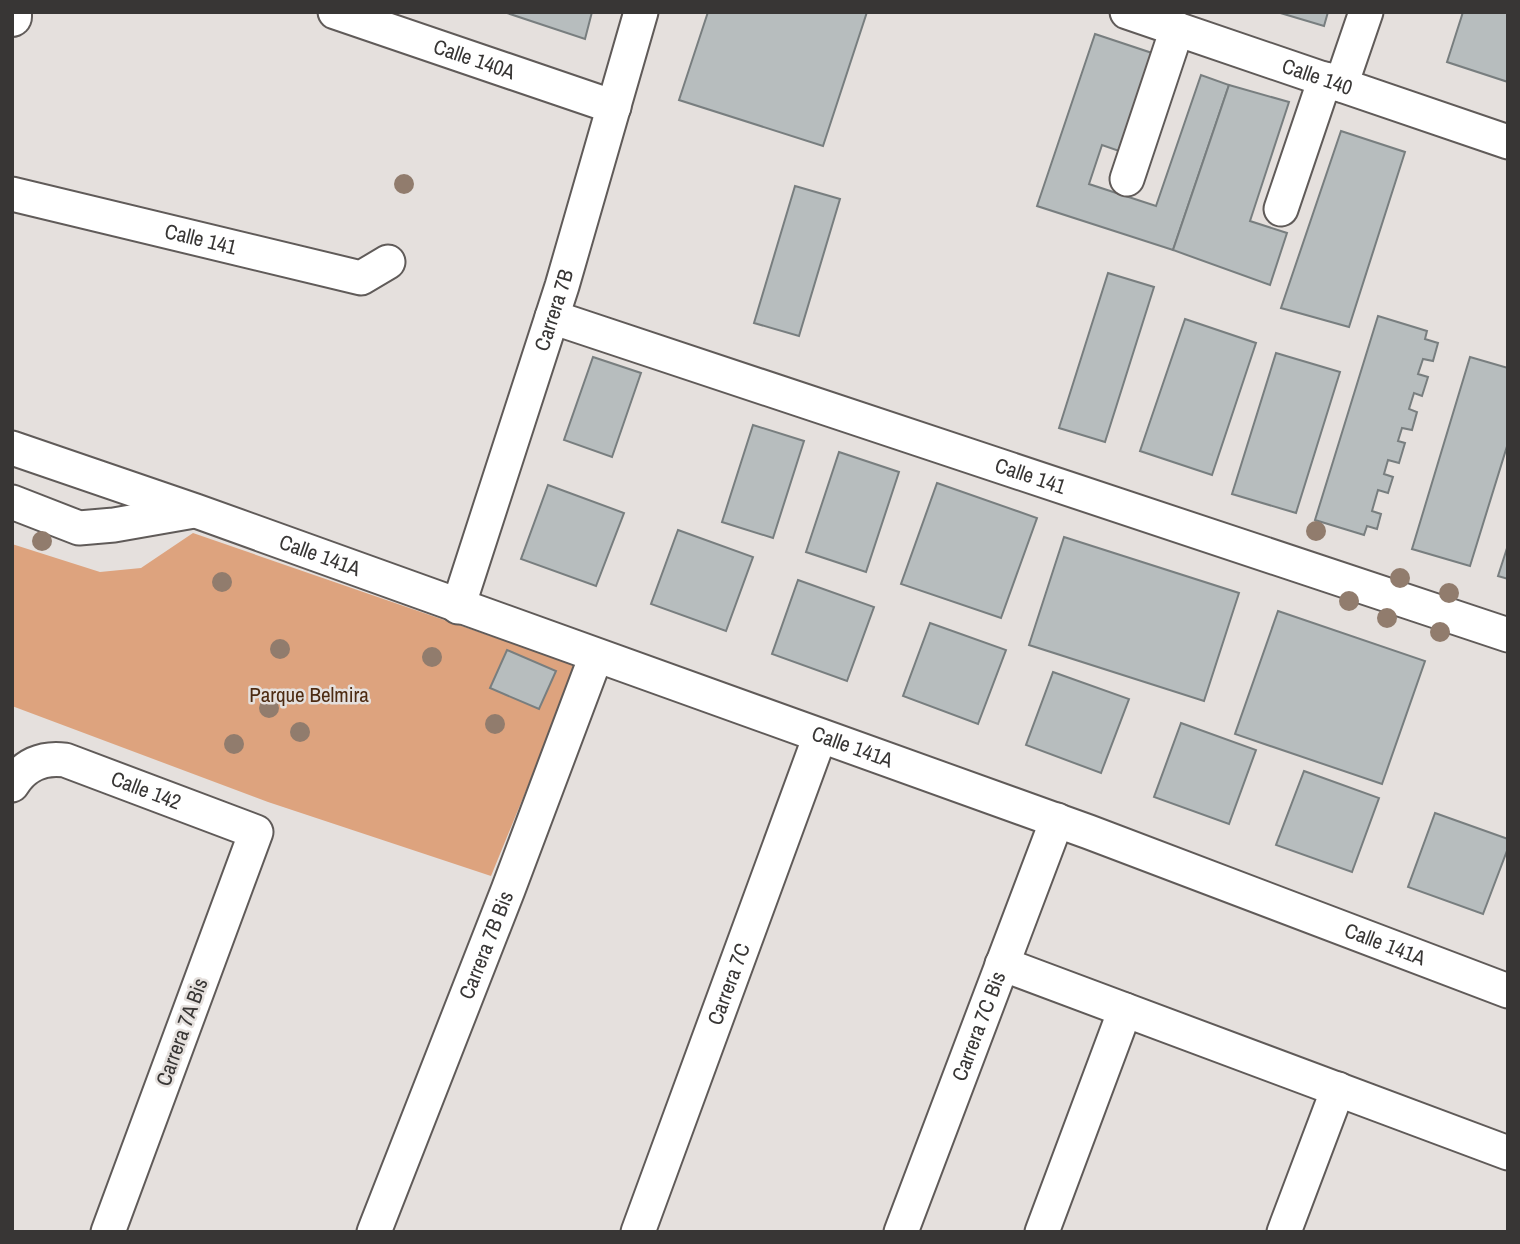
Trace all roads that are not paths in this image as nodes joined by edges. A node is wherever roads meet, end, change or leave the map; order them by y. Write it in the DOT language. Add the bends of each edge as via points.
graph roads {
  1 [pos="335,12"];
  2 [pos="641,12"];
  3 [pos="1127,12"];
  4 [pos="1366,12"];
  5 [pos="1177,29"];
  6 [pos="1333,82"];
  7 [pos="614,107"];
  8 [pos="1508,142"];
  9 [pos="1127,179"];
  10 [pos="12,194"];
  11 [pos="1280,209"];
  12 [pos="388,262"];
  13 [pos="552,317"];
  14 [pos="12,448"];
  15 [pos="12,502"];
  16 [pos="196,511"];
  17 [pos="458,607"];
  18 [pos="1508,635"];
  19 [pos="596,656"];
  20 [pos="820,736"];
  21 [pos="23,774"];
  22 [pos="1057,820"];
  23 [pos="256,832"];
  24 [pos="1002,964"];
  25 [pos="1508,992"];
  26 [pos="1125,1010"];
  27 [pos="1338,1089"];
  28 [pos="1508,1153"];
  29 [pos="108,1232"];
  30 [pos="374,1232"];
  31 [pos="638,1232"];
  32 [pos="901,1232"];
  33 [pos="1042,1232"];
  34 [pos="1284,1232"];
  1 -- 7 [label="street, Calle 140A"];
  2 -- 7 [label="street, Carrera 7B"];
  3 -- 5 [label="street, Calle 140"];
  4 -- 6 [label="street"];
  5 -- 6 [label="street, Calle 140"];
  5 -- 9 [label="street"];
  6 -- 8 [label="street, Calle 140"];
  6 -- 11 [label="street"];
  7 -- 13 [label="street, Carrera 7B"];
  10 -- 12 [label="street, Calle 141" via="361,278"];
  13 -- 17 [label="street, Carrera 7B"];
  13 -- 18 [label="street, Calle 141"];
  14 -- 16 [label="street, Calle 141A"];
  15 -- 16 [label="street, Calle 141A" via="79,528"];
  16 -- 17 [label="street, Calle 141A"];
  17 -- 19 [label="street, Calle 141A"];
  19 -- 20 [label="street, Calle 141A"];
  19 -- 30 [label="street, Carrera 7B Bis"];
  20 -- 22 [label="street, Calle 141A"];
  20 -- 31 [label="street, Carrera 7C"];
  21 -- 23 [label="street, Calle 142" via="54,758 65,760"];
  22 -- 24 [label="street, Carrera 7C Bis"];
  22 -- 25 [label="street, Calle 141A"];
  23 -- 29 [label="street, Carrera 7A Bis"];
  24 -- 26 [label="street"];
  24 -- 32 [label="street, Carrera 7C Bis"];
  26 -- 27 [label="street"];
  26 -- 33 [label="street"];
  27 -- 28 [label="street"];
  27 -- 34 [label="street"];
}
